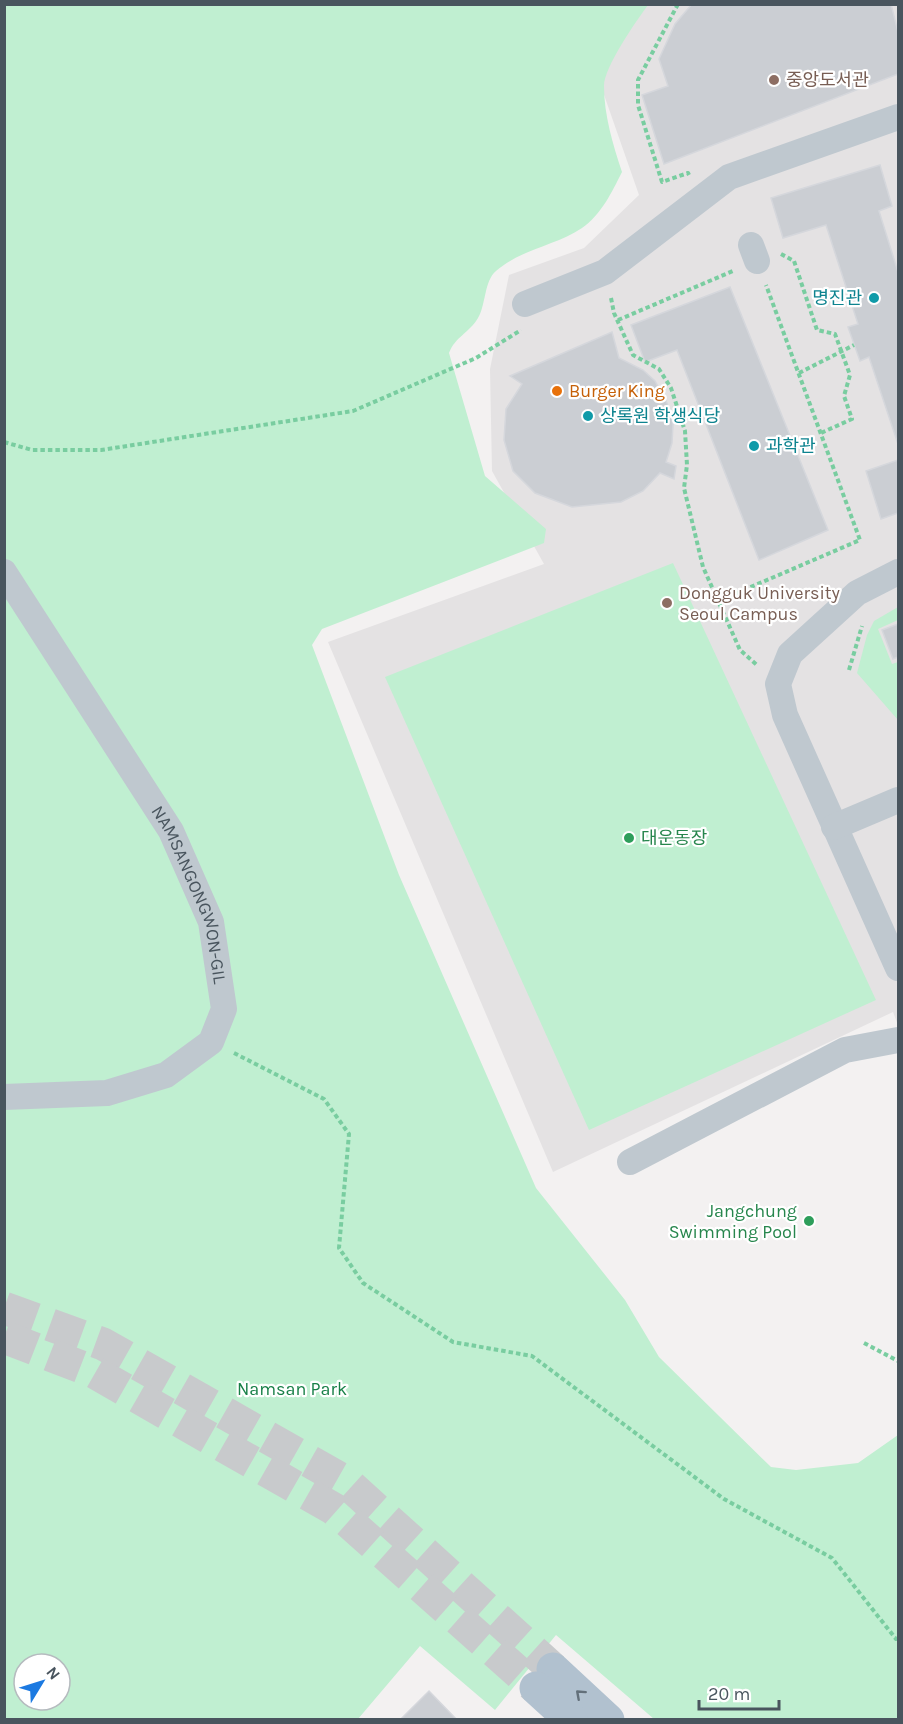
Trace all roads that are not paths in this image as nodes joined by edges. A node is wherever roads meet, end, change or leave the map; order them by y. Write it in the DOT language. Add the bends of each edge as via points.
graph roads {
  1 [pos="898,117"];
  2 [pos="524,316"];
  3 [pos="4,572"];
  4 [pos="898,573"];
  5 [pos="898,800"];
  6 [pos="834,827"];
  7 [pos="898,968"];
  8 [pos="898,1040"];
  9 [pos="4,1097"];
  10 [pos="630,1162"];
  11 [pos="571,1719"];
  12 [pos="608,1719"];
  1 -- 2 [label="street" via="729,177 605,273"];
  3 -- 9 [label="street, NAMSANGONGWON-GIL" via="171,831 211,922 224,1009 211,1042 166,1075 107,1093"];
  4 -- 6 [label="street" via="857,593 790,654 778,684 785,715"];
  5 -- 6 [label="street"];
  6 -- 7 [label="street"];
  8 -- 10 [label="street" via="845,1050"];
  12 -- 11 [label="main road, one-way" via="545,1679"];
}
